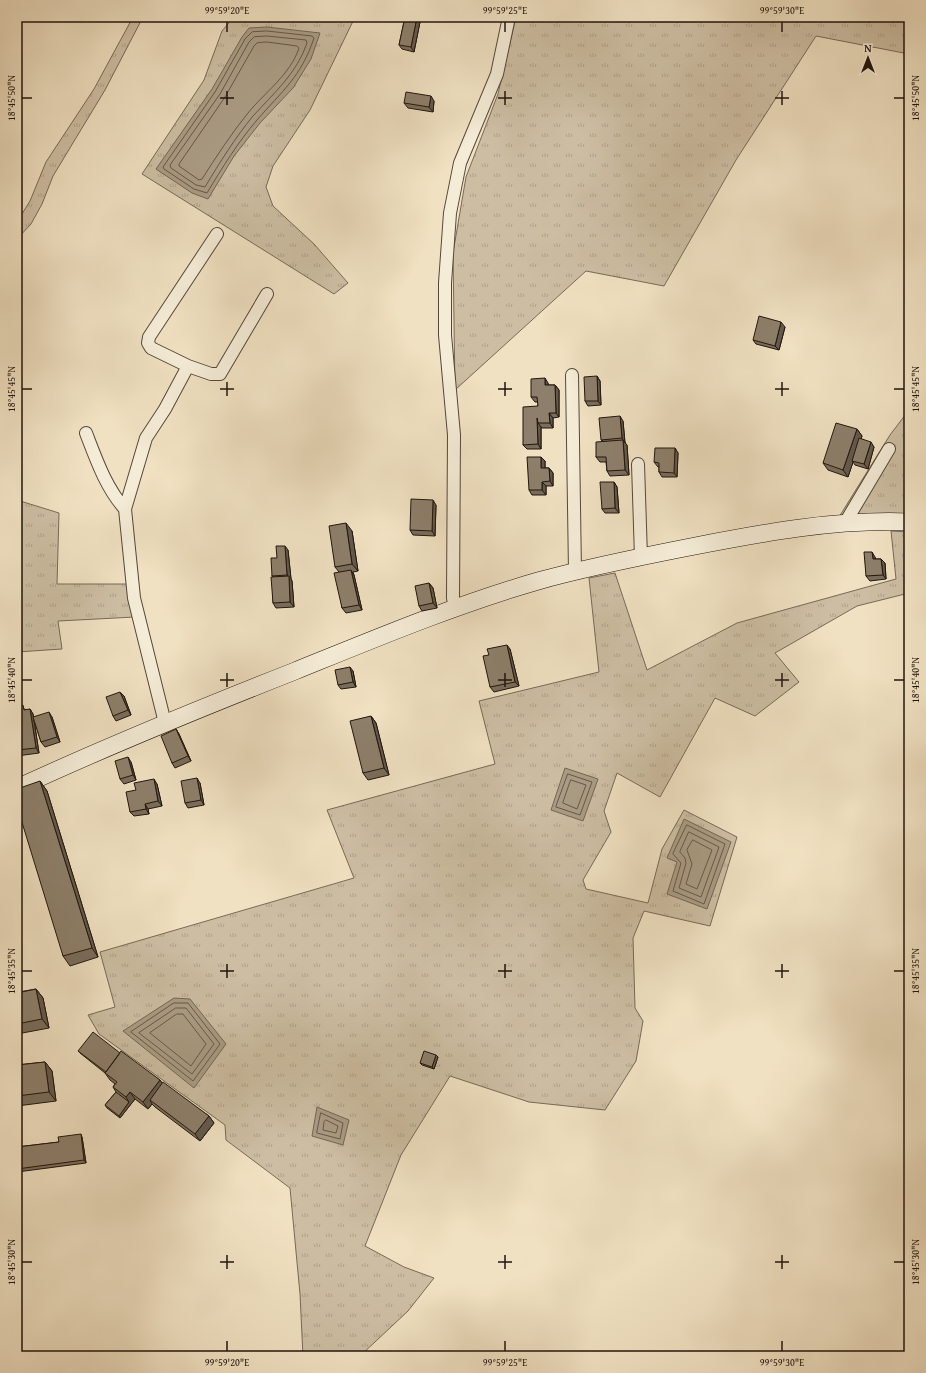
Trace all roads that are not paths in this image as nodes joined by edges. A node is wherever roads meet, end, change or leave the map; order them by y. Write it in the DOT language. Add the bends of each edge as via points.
graph roads {
  1 [pos="509,17"];
  2 [pos="217,234"];
  3 [pos="268,294"];
  4 [pos="188,366"];
  5 [pos="572,376"];
  6 [pos="86,433"];
  7 [pos="889,450"];
  8 [pos="638,464"];
  9 [pos="125,509"];
  10 [pos="909,522"];
  11 [pos="845,523"];
  12 [pos="641,557"];
  13 [pos="575,572"];
  14 [pos="455,609"];
  15 [pos="165,723"];
  16 [pos="17,788"];
  1 -- 14 [label="street" via="497,74 460,162 450,213 445,283 445,335 454,435 452,598"];
  2 -- 4 [label="street" via="149,337 148,343 151,348"];
  3 -- 4 [label="street" via="220,374 211,374"];
  4 -- 9 [label="street" via="146,438"];
  5 -- 13 [label="street"];
  6 -- 9 [label="street" via="98,465"];
  7 -- 11 [label="street"];
  8 -- 12 [label="street"];
  9 -- 15 [label="street" via="134,598"];
  10 -- 11 [label="street"];
  11 -- 12 [label="street" via="751,535"];
  12 -- 13 [label="street"];
  13 -- 14 [label="street" via="537,581"];
  14 -- 15 [label="street"];
  15 -- 16 [label="street"];
}
